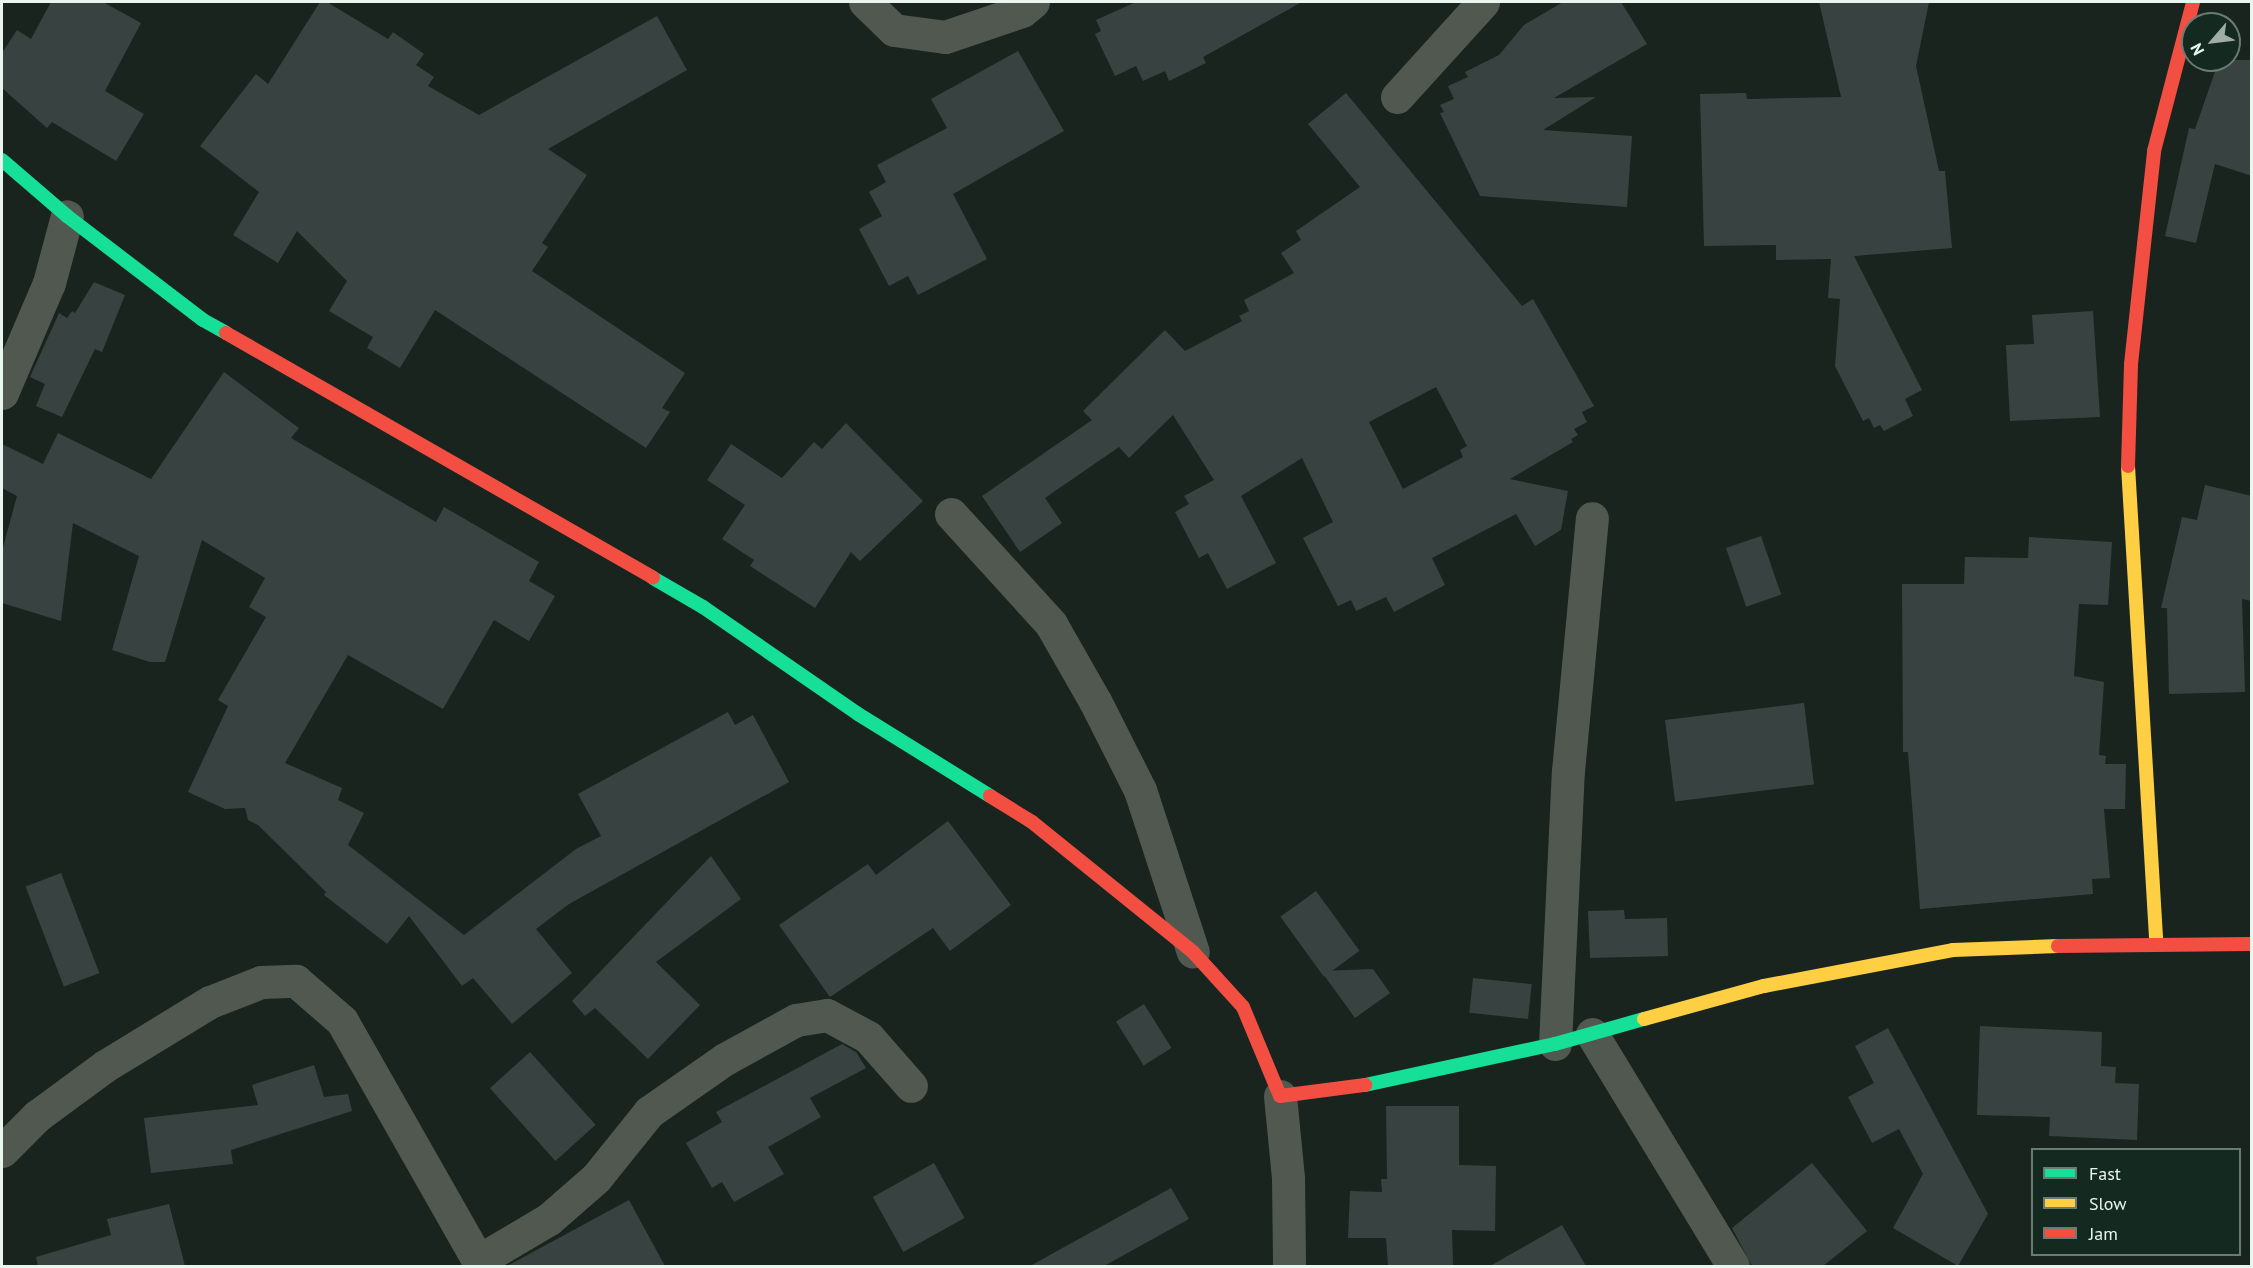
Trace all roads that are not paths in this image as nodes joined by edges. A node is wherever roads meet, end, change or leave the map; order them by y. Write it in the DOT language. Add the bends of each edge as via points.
graph roads {
  1 [pos="866,2"];
  2 [pos="1034,2"];
  3 [pos="1483,2"];
  4 [pos="2193,2"];
  5 [pos="1397,97"];
  6 [pos="2,160"];
  7 [pos="67,216"];
  8 [pos="2,393"];
  9 [pos="951,514"];
  10 [pos="1592,518"];
  11 [pos="2156,942"];
  12 [pos="2252,944"];
  13 [pos="1193,952"];
  14 [pos="1592,1034"];
  15 [pos="1555,1044"];
  16 [pos="911,1086"];
  17 [pos="1280,1096"];
  18 [pos="2,1152"];
  19 [pos="479,1264"];
  20 [pos="1289,1266"];
  21 [pos="1732,1266"];
  1 -- 2 [label="street" via="894,30 945,38 1022,11"];
  3 -- 5 [label="street"];
  4 -- 11 [label="street" via="2154,151 2131,364 2128,467"];
  6 -- 7 [label="street"];
  7 -- 8 [label="street" via="49,283"];
  7 -- 13 [label="street" via="203,320 703,607 858,714 1032,822"];
  9 -- 13 [label="street" via="1051,624 1095,701 1140,790"];
  10 -- 15 [label="street" via="1568,771"];
  11 -- 12 [label="street"];
  11 -- 14 [label="street" via="1953,950 1764,986"];
  13 -- 17 [label="street" via="1243,1006"];
  14 -- 15 [label="street"];
  14 -- 21 [label="street"];
  15 -- 17 [label="street" via="1358,1086"];
  16 -- 19 [label="street" via="868,1037 827,1015 796,1020 725,1059 650,1112 596,1178 549,1219"];
  17 -- 20 [label="street" via="1288,1178"];
  18 -- 19 [label="street" via="37,1116 97,1072 210,1002 261,982 296,981 342,1021"];
}
